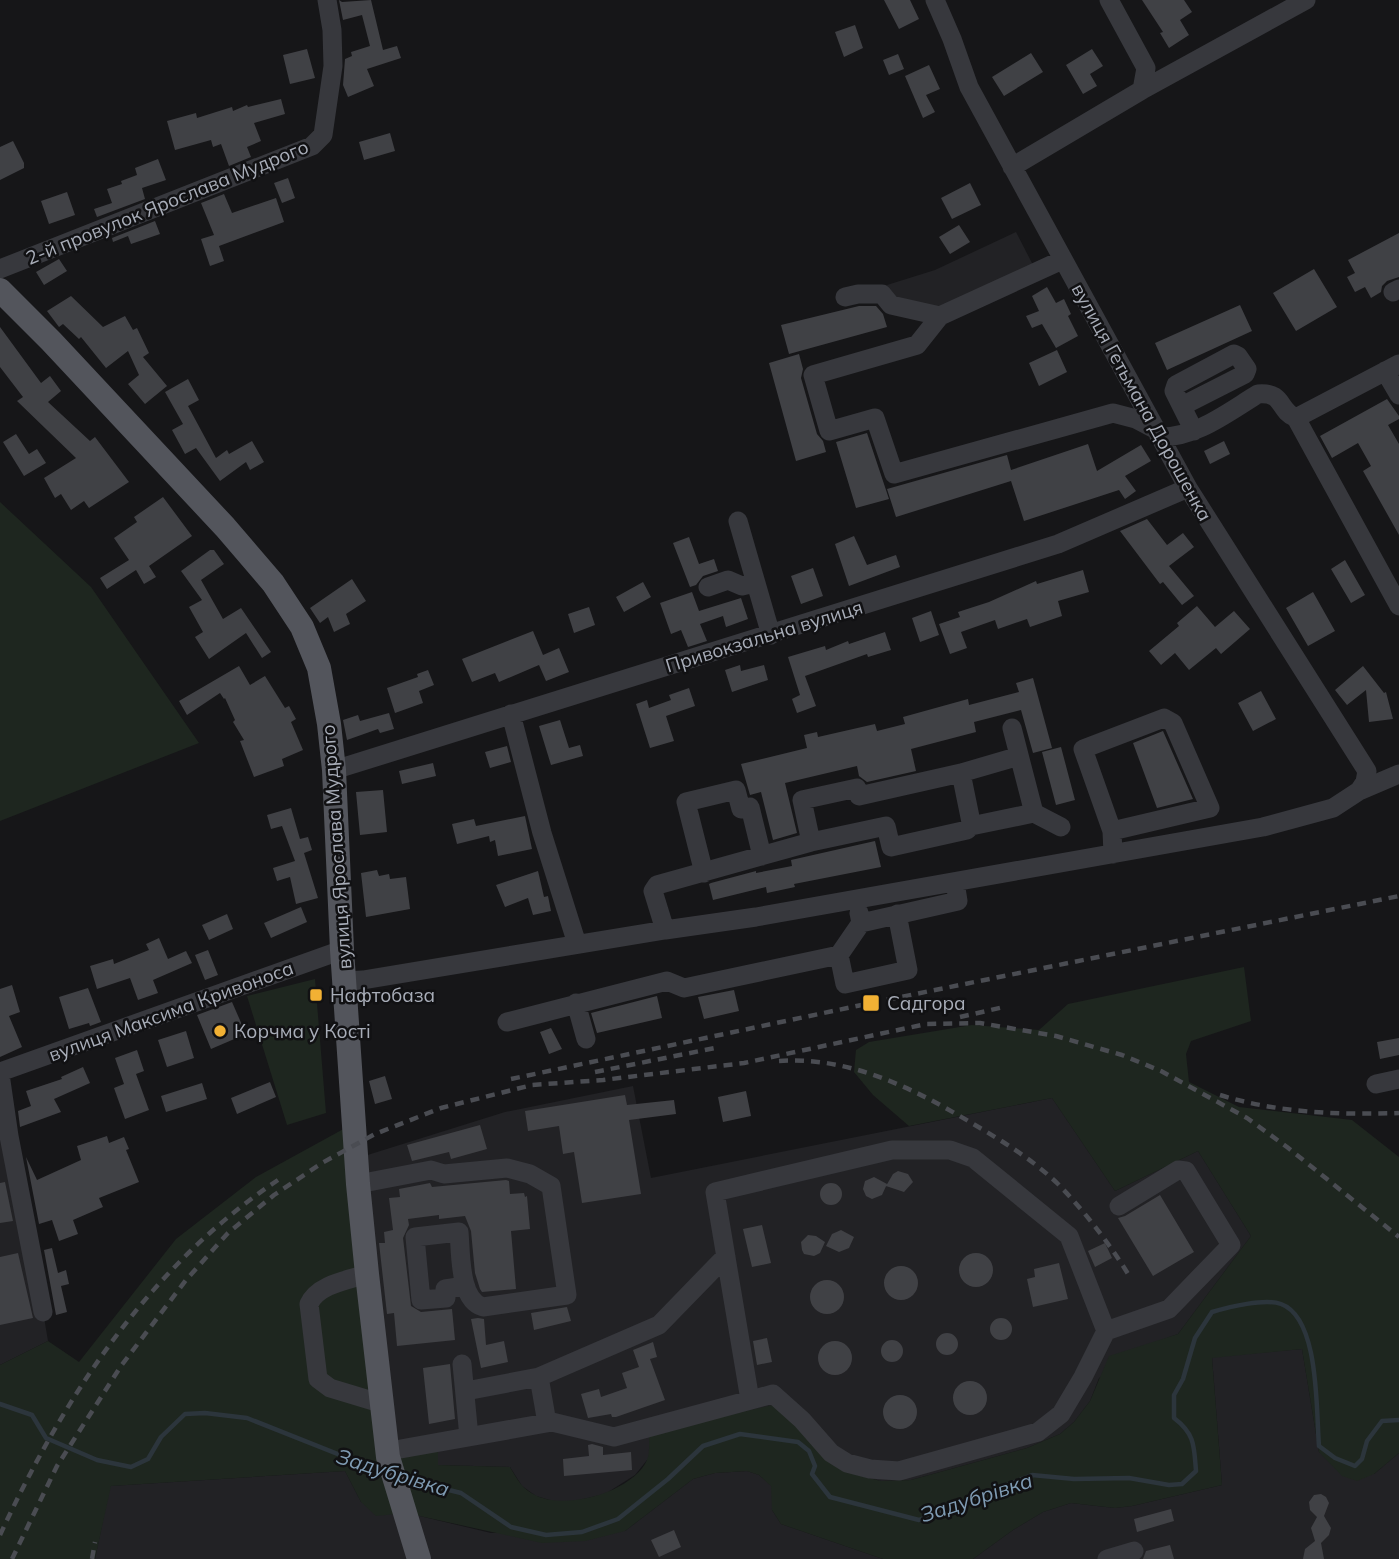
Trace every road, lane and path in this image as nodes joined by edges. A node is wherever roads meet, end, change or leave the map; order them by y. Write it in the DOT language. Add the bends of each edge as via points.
graph roads {
  1 [pos="327,0"];
  2 [pos="935,0"];
  3 [pos="1110,0"];
  4 [pos="1306,0"];
  5 [pos="1142,90"];
  6 [pos="1012,167"];
  7 [pos="1062,260"];
  8 [pos="0,269"];
  9 [pos="0,290"];
  10 [pos="845,298"];
  11 [pos="940,316"];
  12 [pos="1392,367"];
  13 [pos="1399,395"];
  14 [pos="1182,406"];
  15 [pos="1296,418"];
  16 [pos="1194,431"];
  17 [pos="1157,433"];
  18 [pos="1188,488"];
  19 [pos="737,521"];
  20 [pos="754,583"];
  21 [pos="708,587"];
  22 [pos="1399,606"];
  23 [pos="771,635"];
  24 [pos="512,714"];
  25 [pos="1012,728"];
  26 [pos="1020,756"];
  27 [pos="334,770"];
  28 [pos="961,773"];
  29 [pos="1399,774"];
  30 [pos="1360,791"];
  31 [pos="1210,808"];
  32 [pos="1034,813"];
  33 [pos="971,826"];
  34 [pos="1061,827"];
  35 [pos="1112,831"];
  36 [pos="1221,835"];
  37 [pos="811,842"];
  38 [pos="1113,854"];
  39 [pos="762,856"];
  40 [pos="704,873"];
  41 [pos="955,882"];
  42 [pos="857,898"];
  43 [pos="897,914"];
  44 [pos="861,923"];
  45 [pos="665,930"];
  46 [pos="577,944"];
  47 [pos="342,950"];
  48 [pos="839,955"];
  49 [pos="345,981"];
  50 [pos="576,1003"];
  51 [pos="507,1022"];
  52 [pos="586,1039"];
  53 [pos="0,1073"];
  54 [pos="1399,1079"];
  55 [pos="1376,1084"];
  56 [pos="5,1138"];
  57 [pos="358,1184"];
  58 [pos="1119,1206"];
  59 [pos="726,1256"];
  60 [pos="367,1274"];
  61 [pos="465,1286"];
  62 [pos="43,1312"];
  63 [pos="1106,1331"];
  64 [pos="462,1364"];
  65 [pos="539,1377"];
  66 [pos="466,1391"];
  67 [pos="750,1400"];
  68 [pos="383,1404"];
  69 [pos="547,1423"];
  70 [pos="469,1437"];
  71 [pos="388,1450"];
  72 [pos="1134,1551"];
  73 [pos="419,1559"];
  74 [pos="1107,1559"];
  1 -- 8 [label="street, 2-й провулок Ярослава Мудрого" via="333,66 323,135 312,146"];
  2 -- 6 [label="street, вулиця Гетьмана Дорошенка" via="969,88"];
  3 -- 5 [label="street" via="1146,68"];
  4 -- 5 [label="street"];
  5 -- 6 [label="street"];
  6 -- 7 [label="street, вулиця Гетьмана Дорошенка"];
  7 -- 11 [label="street"];
  7 -- 17 [label="street, вулиця Гетьмана Дорошенка"];
  9 -- 27 [label="main road, вулиця Ярослава Мудрого" via="273,583 302,627 319,668"];
  10 -- 11 [label="street" via="882,294 891,305"];
  11 -- 17 [label="street" via="917,345 813,374 829,430 876,418 894,474 1113,413"];
  12 -- 13 [label="street"];
  12 -- 15 [label="street"];
  14 -- 16 [label="street"];
  15 -- 16 [label="street" via="1288,415 1278,397 1258,394"];
  15 -- 22 [label="street"];
  16 -- 17 [label="street" via="1174,438"];
  17 -- 18 [label="street, вулиця Гетьмана Дорошенка"];
  18 -- 23 [label="street, Привокзальна вулиця" via="1058,544"];
  18 -- 30 [label="street, вулиця Гетьмана Дорошенка" via="1367,771"];
  19 -- 20 [label="street"];
  20 -- 21 [label="street" via="742,586 728,580"];
  20 -- 23 [label="street"];
  23 -- 24 [label="street, Привокзальна вулиця"];
  24 -- 27 [label="street, Привокзальна вулиця"];
  24 -- 46 [label="street"];
  25 -- 26 [label="street"];
  26 -- 28 [label="street"];
  26 -- 32 [label="street"];
  27 -- 47 [label="main road, вулиця Ярослава Мудрого"];
  28 -- 33 [label="street"];
  28 -- 37 [label="street" via="859,796 857,788 802,800"];
  29 -- 30 [label="street"];
  30 -- 36 [label="street" via="1333,808"];
  31 -- 35 [label="street"];
  31 -- 35 [label="street" via="1173,723 1164,718 1083,748"];
  31 -- 36 [label="street"];
  32 -- 33 [label="street"];
  32 -- 34 [label="street"];
  33 -- 37 [label="street" via="891,847 886,826"];
  35 -- 38 [label="street"];
  36 -- 38 [label="street"];
  37 -- 39 [label="street"];
  38 -- 41 [label="street"];
  39 -- 40 [label="street"];
  39 -- 40 [label="street" via="750,807 741,809 736,790 686,803"];
  40 -- 45 [label="street" via="657,885 653,891"];
  41 -- 42 [label="street"];
  41 -- 43 [label="street" via="958,901"];
  42 -- 44 [label="street"];
  42 -- 45 [label="street"];
  43 -- 44 [label="street"];
  43 -- 48 [label="street" via="908,970 845,984"];
  44 -- 48 [label="street"];
  45 -- 46 [label="street"];
  46 -- 49 [label="street"];
  47 -- 49 [label="main road, вулиця Ярослава Мудрого"];
  47 -- 53 [label="street, вулиця Максима Кривоноса"];
  48 -- 50 [label="street" via="684,988 667,981"];
  49 -- 57 [label="main road, вулиця Ярослава Мудрого"];
  50 -- 51 [label="street"];
  50 -- 52 [label="street"];
  53 -- 56 [label="street"];
  54 -- 55 [label="street"];
  56 -- 62 [label="street"];
  57 -- 60 [label="main road, вулиця Ярослава Мудрого"];
  57 -- 61 [label="street" via="431,1170 444,1174 507,1168 551,1186 567,1295 482,1307 466,1295"];
  58 -- 63 [label="street" via="1178,1170 1186,1171 1231,1245 1169,1309"];
  59 -- 63 [label="street" via="716,1192 892,1150 950,1150 973,1158 1069,1236"];
  59 -- 65 [label="street" via="659,1325"];
  59 -- 67 [label="street"];
  60 -- 68 [label="main road, вулиця Ярослава Мудрого"];
  60 -- 68 [label="street" via="318,1291 311,1299 318,1380"];
  63 -- 67 [label="street" via="1061,1414 1038,1432 899,1471 846,1463 773,1394"];
  64 -- 66 [label="street"];
  65 -- 66 [label="street"];
  65 -- 69 [label="street"];
  66 -- 70 [label="street"];
  67 -- 69 [label="street" via="614,1437"];
  68 -- 71 [label="main road, вулиця Ярослава Мудрого"];
  69 -- 70 [label="street"];
  70 -- 71 [label="street"];
  71 -- 73 [label="main road, вулиця Ярослава Мудрого"];
  72 -- 74 [label="street"];
}
